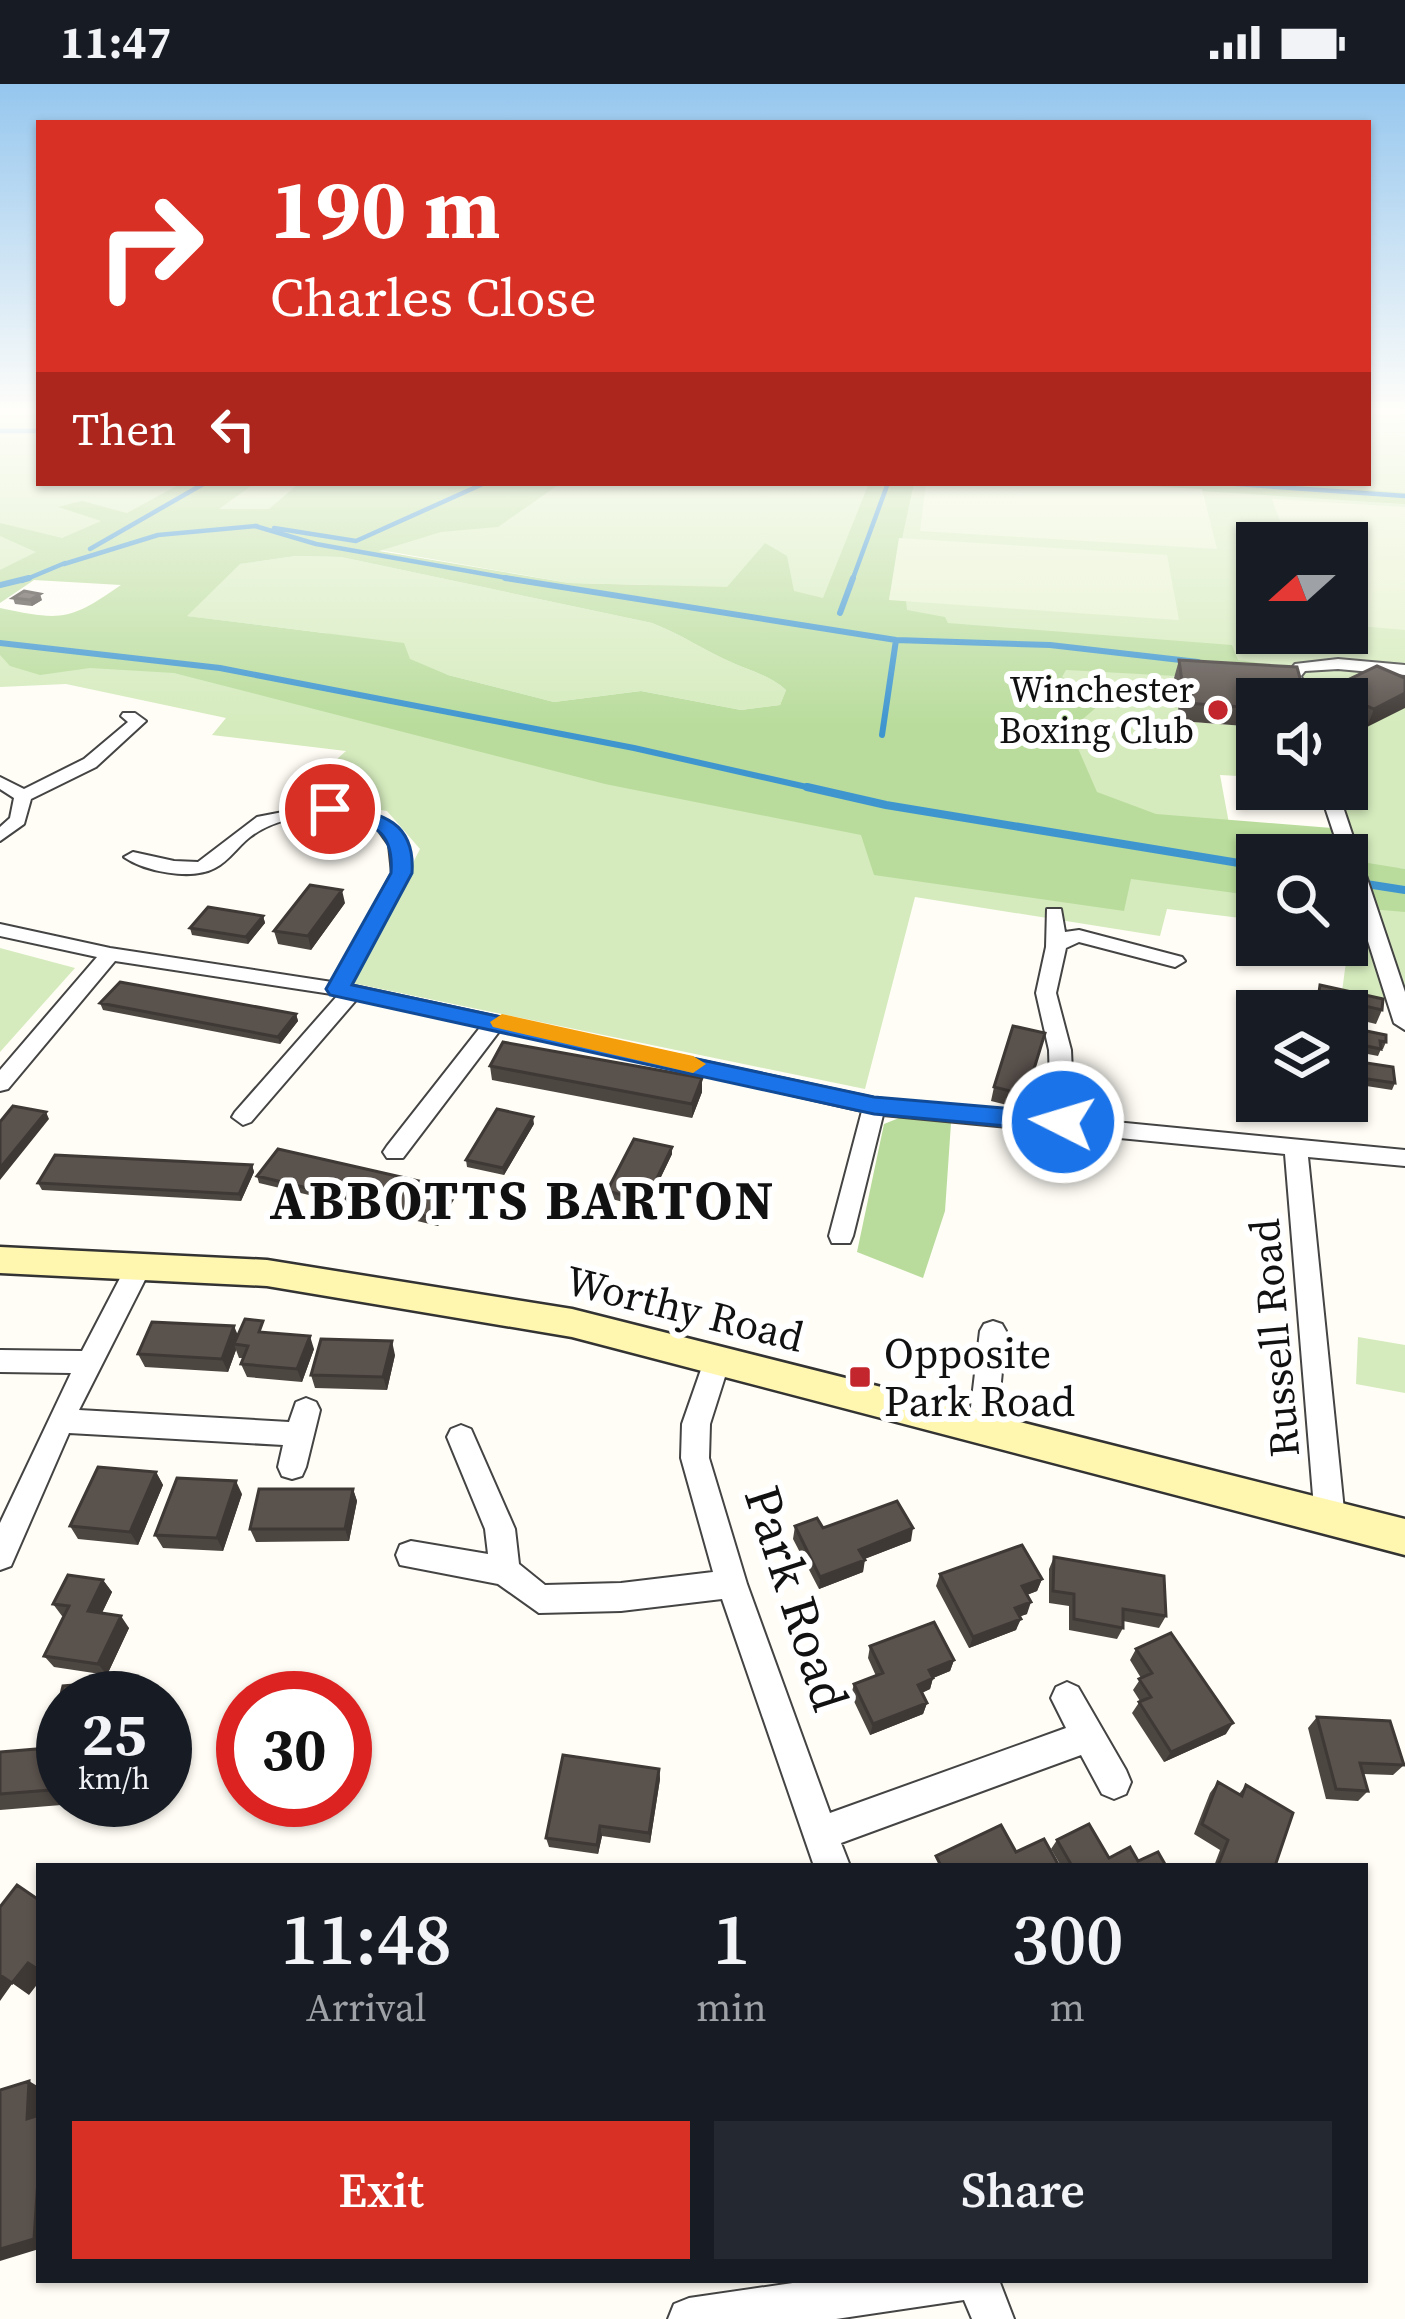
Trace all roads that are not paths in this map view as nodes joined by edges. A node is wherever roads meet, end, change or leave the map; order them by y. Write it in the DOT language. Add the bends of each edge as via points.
graph roads {
  1 [pos="1405,670"];
  2 [pos="1295,678"];
  3 [pos="128,716"];
  4 [pos="0,782"];
  5 [pos="22,796"];
  6 [pos="1334,810"];
  7 [pos="0,836"];
  8 [pos="133,857"];
  9 [pos="1054,914"];
  10 [pos="0,930"];
  11 [pos="1056,947"];
  12 [pos="110,954"];
  13 [pos="1175,961"];
  14 [pos="345,991"];
  15 [pos="496,1021"];
  16 [pos="1405,1023"];
  17 [pos="0,1084"];
  18 [pos="874,1106"];
  19 [pos="243,1117"];
  20 [pos="1063,1122"];
  21 [pos="1296,1149"];
  22 [pos="395,1152"];
  23 [pos="1405,1158"];
  24 [pos="842,1236"];
  25 [pos="0,1260"];
  26 [pos="140,1264"];
  27 [pos="993,1331"];
  28 [pos="717,1360"];
  29 [pos="0,1361"];
  30 [pos="90,1362"];
  31 [pos="60,1421"];
  32 [pos="982,1432"];
  33 [pos="461,1437"];
  34 [pos="292,1467"];
  35 [pos="1330,1520"];
  36 [pos="1405,1537"];
  37 [pos="411,1555"];
  38 [pos="0,1556"];
  39 [pos="505,1570"];
  40 [pos="732,1584"];
  41 [pos="1067,1698"];
  42 [pos="1089,1736"];
  43 [pos="1114,1783"];
  44 [pos="826,1850"];
  45 [pos="940,2283"];
  46 [pos="979,2283"];
  47 [pos="689,2319"];
  48 [pos="993,2319"];
  1 -- 2 [label="street" via="1338,664 1300,667"];
  3 -- 5 [label="street" via="138,721 90,763"];
  4 -- 5 [label="street"];
  5 -- 7 [label="street" via="18,820"];
  6 -- 16 [label="street"];
  8 -- 14 [label="street" via="195,869 237,837 292,812 330,809 377,820 403,852 401,873"];
  9 -- 11 [label="street"];
  10 -- 12 [label="street"];
  11 -- 13 [label="street" via="1079,936"];
  11 -- 20 [label="street" via="1046,993 1060,1050"];
  12 -- 14 [label="street"];
  12 -- 17 [label="street"];
  14 -- 15 [label="street"];
  14 -- 19 [label="street"];
  15 -- 18 [label="street"];
  15 -- 22 [label="street"];
  18 -- 20 [label="street"];
  18 -- 24 [label="street"];
  20 -- 21 [label="street"];
  21 -- 23 [label="street"];
  21 -- 35 [label="street, Russell Road"];
  25 -- 26 [label="main road, Worthy Road"];
  26 -- 28 [label="main road, Worthy Road" via="356,1286 572,1323"];
  26 -- 30 [label="street"];
  27 -- 32 [label="street"];
  28 -- 32 [label="main road, Worthy Road"];
  28 -- 40 [label="street, Park Road" via="696,1424 695,1458"];
  29 -- 30 [label="street"];
  30 -- 31 [label="street"];
  31 -- 34 [label="street" via="303,1422"];
  31 -- 38 [label="street"];
  32 -- 35 [label="main road, Worthy Road"];
  33 -- 39 [label="street" via="500,1529"];
  35 -- 36 [label="main road, Worthy Road"];
  37 -- 39 [label="street"];
  39 -- 40 [label="street" via="539,1599"];
  40 -- 44 [label="street, Park Road"];
  41 -- 42 [label="street"];
  42 -- 43 [label="street"];
  42 -- 44 [label="street"];
  45 -- 47 [label="street"];
  46 -- 48 [label="street"];
}
